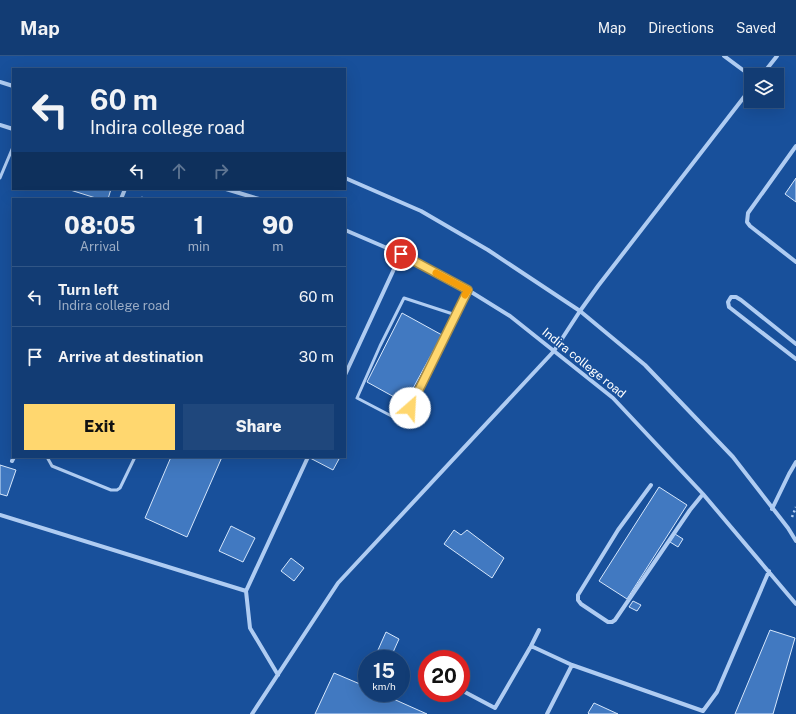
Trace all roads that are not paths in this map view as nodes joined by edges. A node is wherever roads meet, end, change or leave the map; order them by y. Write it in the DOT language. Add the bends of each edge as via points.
graph roads {
  1 [pos="724,56"];
  2 [pos="777,56"];
  3 [pos="768,68"];
  4 [pos="744,71"];
  5 [pos="0,82"];
  6 [pos="12,86"];
  7 [pos="744,97"];
  8 [pos="0,125"];
  9 [pos="12,129"];
  10 [pos="796,146"];
  11 [pos="12,149"];
  12 [pos="0,178"];
  13 [pos="346,178"];
  14 [pos="229,190"];
  15 [pos="251,198"];
  16 [pos="346,230"];
  17 [pos="401,254"];
  18 [pos="796,262"];
  19 [pos="468,290"];
  20 [pos="580,311"];
  21 [pos="456,314"];
  22 [pos="796,344"];
  23 [pos="554,351"];
  24 [pos="796,359"];
  25 [pos="346,373"];
  26 [pos="47,458"];
  27 [pos="135,458"];
  28 [pos="308,458"];
  29 [pos="796,462"];
  30 [pos="651,484"];
  31 [pos="703,494"];
  32 [pos="772,509"];
  33 [pos="0,515"];
  34 [pos="796,541"];
  35 [pos="769,571"];
  36 [pos="246,591"];
  37 [pos="796,604"];
  38 [pos="539,630"];
  39 [pos="531,646"];
  40 [pos="572,665"];
  41 [pos="278,675"];
  42 [pos="470,695"];
  43 [pos="703,712"];
  44 [pos="252,714"];
  45 [pos="547,714"];
  1 -- 4 [label="street"];
  2 -- 3 [label="street"];
  5 -- 6 [label="street"];
  7 -- 20 [label="street"];
  8 -- 9 [label="street"];
  10 -- 18 [label="street" via="748,213 747,222"];
  11 -- 12 [label="lane"];
  13 -- 20 [label="street" via="420,211 488,250"];
  14 -- 15 [label="street"];
  16 -- 17 [label="street, Indira college road"];
  17 -- 19 [label="street, Indira college road"];
  17 -- 25 [label="street"];
  19 -- 21 [label="lane"];
  19 -- 23 [label="street, Indira college road" via="510,316"];
  20 -- 23 [label="street"];
  20 -- 32 [label="street" via="645,365 733,457"];
  21 -- 21 [label="lane" via="403,422 357,398 404,298"];
  22 -- 24 [label="street" via="741,300 731,297 728,307"];
  23 -- 31 [label="street, Indira college road" via="614,398"];
  23 -- 41 [label="street" via="338,583"];
  26 -- 27 [label="lane" via="52,466 113,490 120,488"];
  28 -- 36 [label="street"];
  29 -- 32 [label="street"];
  30 -- 31 [label="street" via="618,530 578,595 580,604 608,622 615,620"];
  31 -- 35 [label="street, Indira college road"];
  32 -- 34 [label="street"];
  33 -- 36 [label="street"];
  35 -- 37 [label="street, Indira college road"];
  35 -- 43 [label="street" via="717,692"];
  36 -- 41 [label="street" via="250,628"];
  38 -- 39 [label="street"];
  39 -- 40 [label="street"];
  39 -- 42 [label="street" via="495,708"];
  40 -- 43 [label="street"];
  40 -- 45 [label="street"];
  41 -- 44 [label="street"];
}
